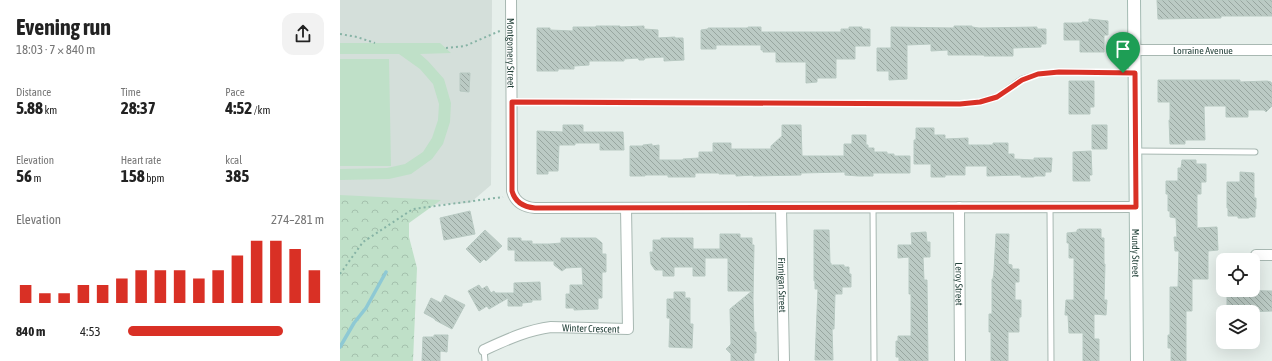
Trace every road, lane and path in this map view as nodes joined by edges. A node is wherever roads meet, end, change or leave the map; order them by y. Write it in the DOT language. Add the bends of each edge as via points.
graph roads {
  1 [pos="511,0"];
  2 [pos="1134,0"];
  3 [pos="512,28"];
  4 [pos="340,34"];
  5 [pos="375,43"];
  6 [pos="446,48"];
  7 [pos="1134,50"];
  8 [pos="1272,50"];
  9 [pos="1135,73"];
  10 [pos="512,102"];
  11 [pos="1136,151"];
  12 [pos="1255,152"];
  13 [pos="503,197"];
  14 [pos="873,207"];
  15 [pos="959,207"];
  16 [pos="1136,207"];
  17 [pos="626,208"];
  18 [pos="781,208"];
  19 [pos="1050,208"];
  20 [pos="1272,254"];
  21 [pos="1260,255"];
  22 [pos="340,274"];
  23 [pos="484,350"];
  24 [pos="485,361"];
  25 [pos="784,361"];
  26 [pos="874,361"];
  27 [pos="960,361"];
  28 [pos="1051,361"];
  29 [pos="1138,361"];
  1 -- 3 [label="street, Montgomery Street"];
  2 -- 7 [label="street, Mundy Street"];
  3 -- 6 [label="path" via="465,46"];
  3 -- 10 [label="street, Montgomery Street"];
  4 -- 5 [label="path"];
  7 -- 8 [label="street, Lorraine Avenue"];
  7 -- 9 [label="street, Mundy Street"];
  9 -- 10 [label="lane" via="1038,74 1022,80 997,97 960,104"];
  9 -- 11 [label="street, Mundy Street"];
  10 -- 17 [label="street, Montgomery Street" via="512,191 518,202 526,207 535,208"];
  11 -- 12 [label="lane"];
  11 -- 16 [label="street, Mundy Street"];
  13 -- 22 [label="path" via="413,209 363,242"];
  14 -- 15 [label="street"];
  14 -- 18 [label="street"];
  14 -- 26 [label="lane"];
  15 -- 19 [label="street"];
  15 -- 27 [label="street, Leroy Street"];
  16 -- 19 [label="street"];
  16 -- 29 [label="street, Mundy Street"];
  17 -- 18 [label="street"];
  17 -- 23 [label="street, Winter Crescent" via="628,329 540,328"];
  18 -- 25 [label="street, Finnigan Street"];
  19 -- 28 [label="lane"];
  20 -- 21 [label="street"];
  23 -- 24 [label="lane"];
}
